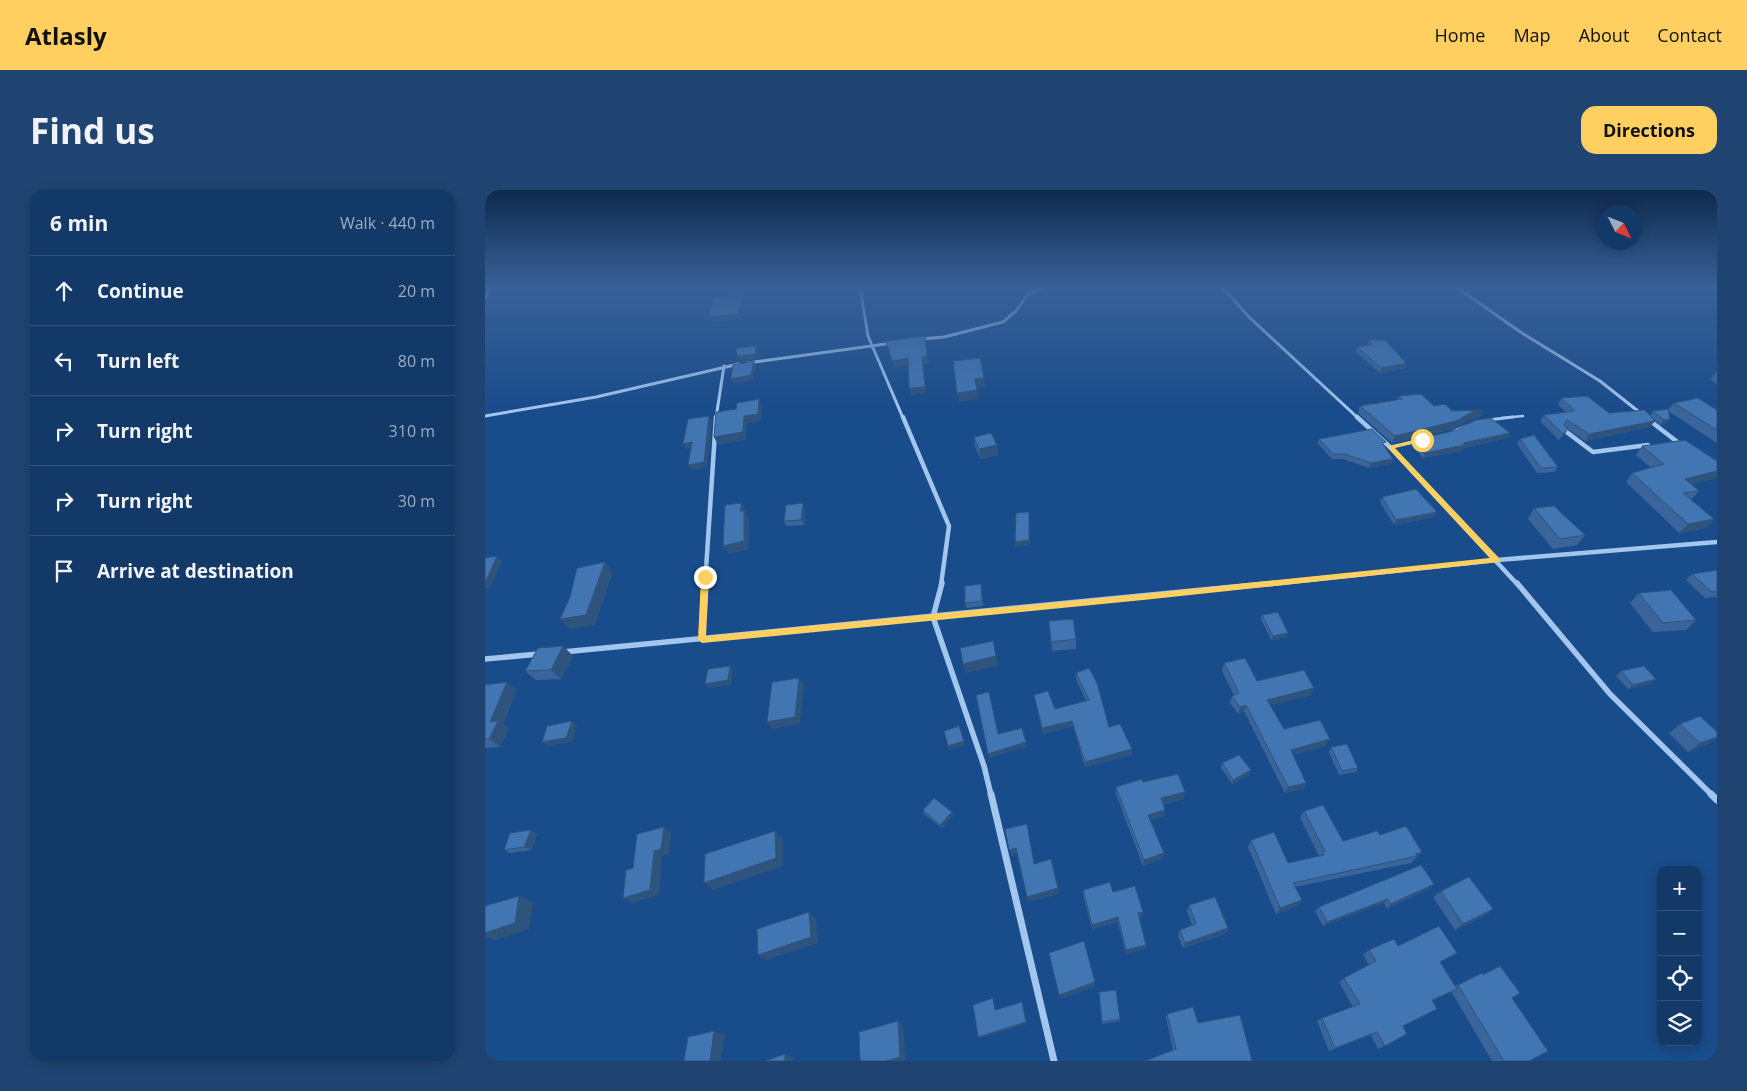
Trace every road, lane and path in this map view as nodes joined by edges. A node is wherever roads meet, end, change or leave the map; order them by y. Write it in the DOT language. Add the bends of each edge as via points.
graph roads {
  1 [pos="867,328"];
  2 [pos="981,328"];
  3 [pos="1263,328"];
  4 [pos="1515,328"];
  5 [pos="917,340"];
  6 [pos="899,342"];
  7 [pos="872,345"];
  8 [pos="724,366"];
  9 [pos="485,416"];
  10 [pos="1523,416"];
  11 [pos="1564,430"];
  12 [pos="1446,434"];
  13 [pos="1422,440"];
  14 [pos="1676,442"];
  15 [pos="1667,443"];
  16 [pos="1658,444"];
  17 [pos="1390,447"];
  18 [pos="1683,447"];
  19 [pos="1717,542"];
  20 [pos="1497,560"];
  21 [pos="933,617"];
  22 [pos="702,640"];
  23 [pos="556,652"];
  24 [pos="546,653"];
  25 [pos="485,659"];
  26 [pos="1717,800"];
  27 [pos="1054,1061"];
  1 -- 7 [label="street"];
  2 -- 5 [label="street"];
  3 -- 17 [label="street"];
  4 -- 14 [label="street" via="1616,391"];
  6 -- 7 [label="street"];
  7 -- 8 [label="street"];
  7 -- 21 [label="street" via="949,526 942,582"];
  8 -- 9 [label="street" via="596,397"];
  8 -- 22 [label="street" via="715,420"];
  10 -- 12 [label="lane" via="1472,422"];
  11 -- 16 [label="street" via="1593,452"];
  13 -- 17 [label="lane"];
  14 -- 15 [label="street"];
  14 -- 18 [label="street"];
  17 -- 20 [label="street"];
  19 -- 20 [label="street"];
  20 -- 21 [label="street"];
  20 -- 26 [label="street" via="1610,694"];
  21 -- 22 [label="street"];
  21 -- 27 [label="street" via="983,766"];
  22 -- 23 [label="street"];
  24 -- 25 [label="street"];
}
